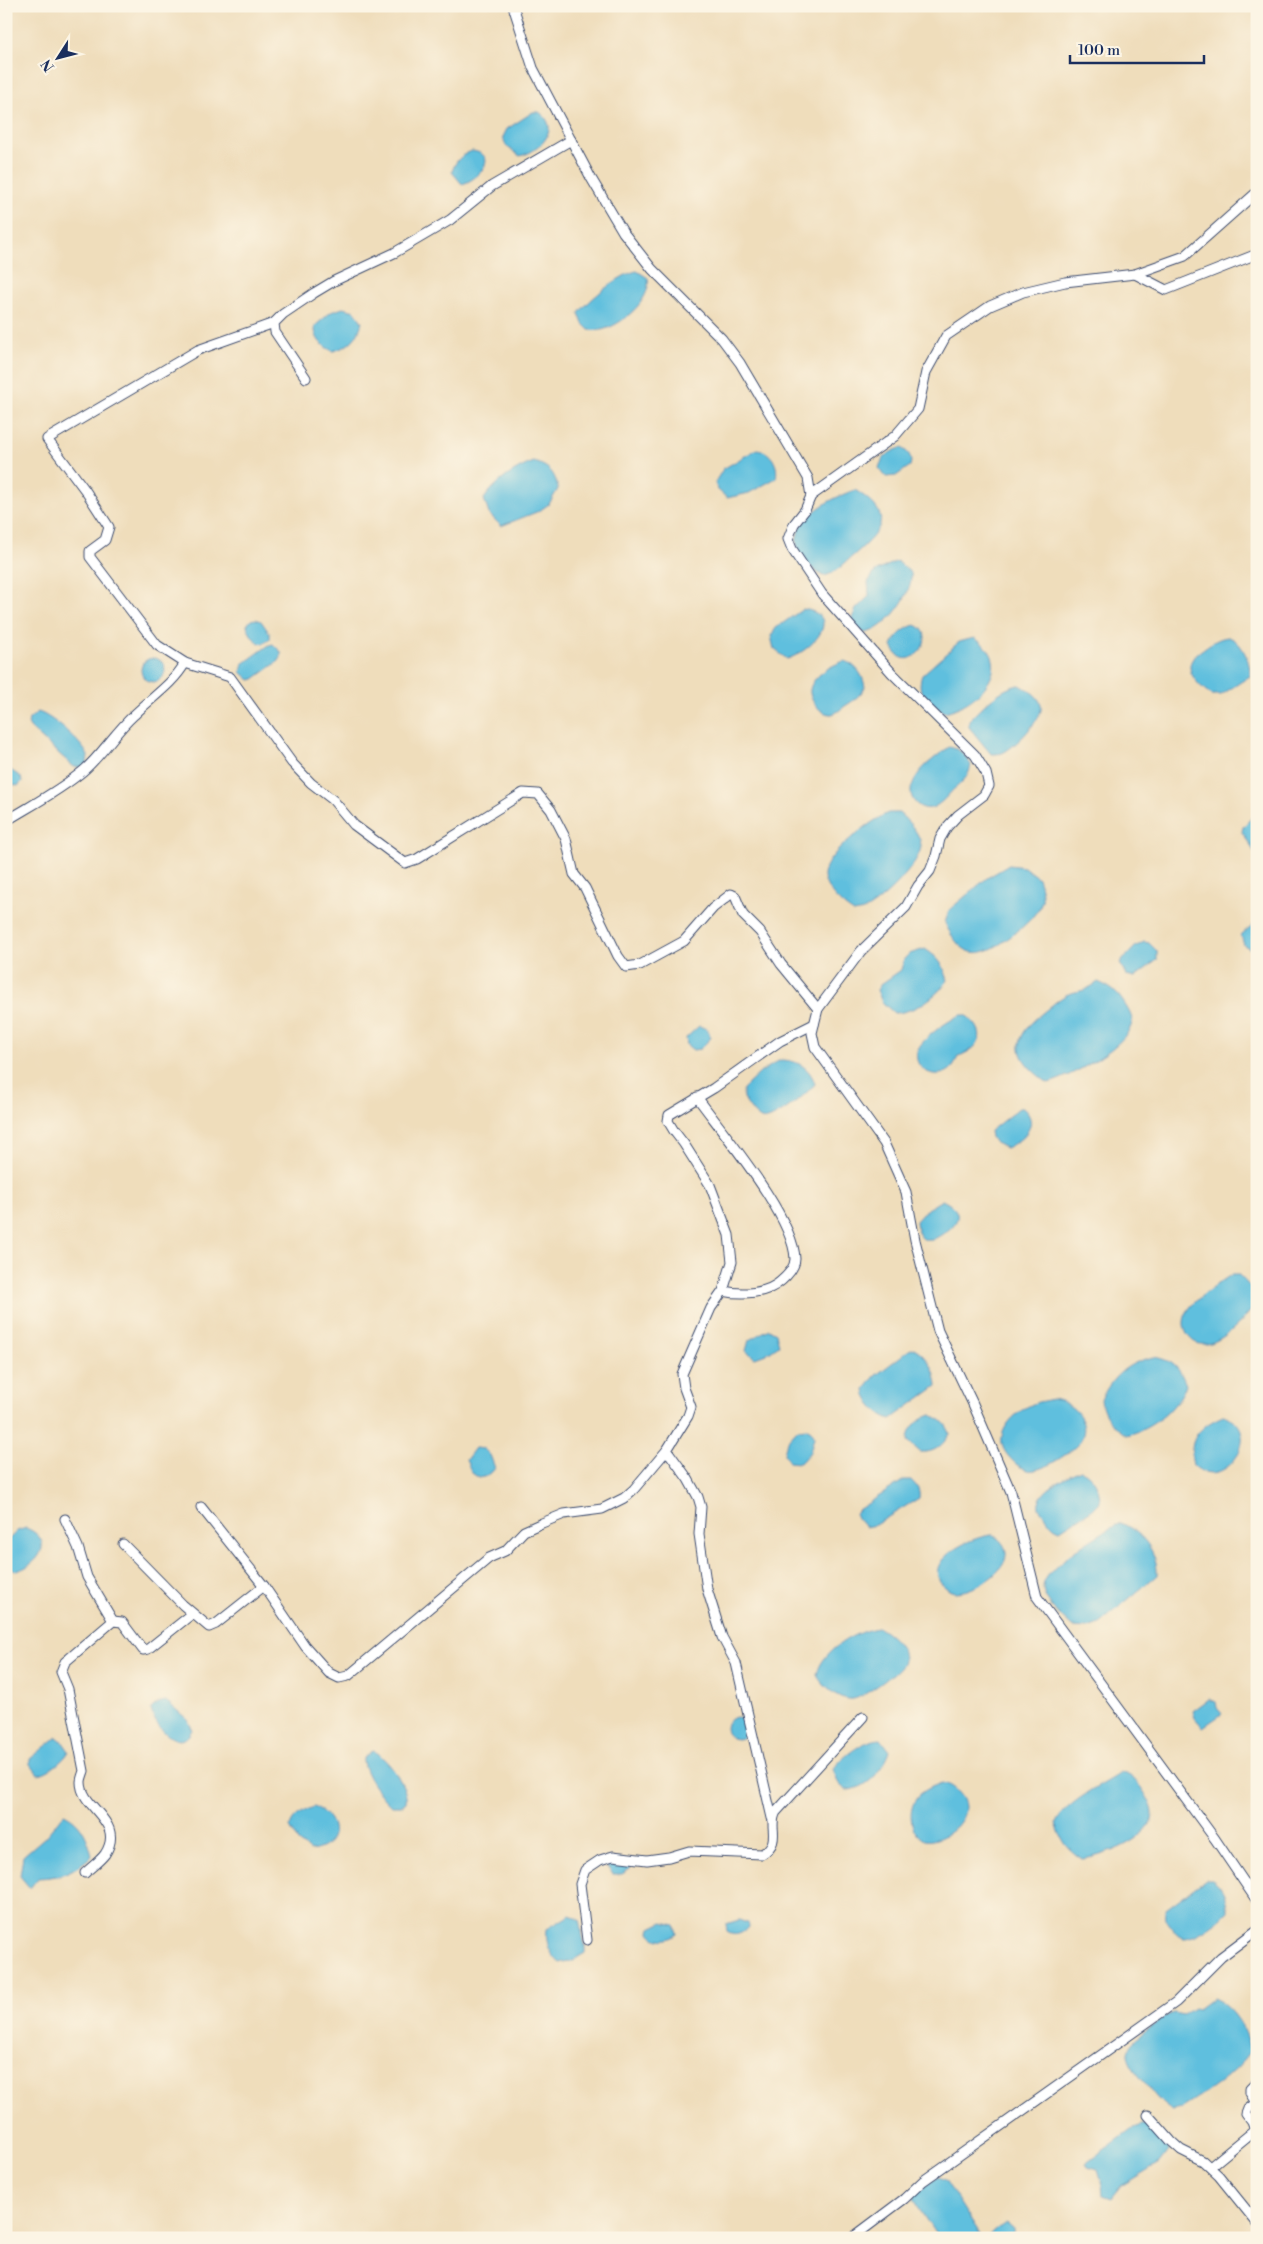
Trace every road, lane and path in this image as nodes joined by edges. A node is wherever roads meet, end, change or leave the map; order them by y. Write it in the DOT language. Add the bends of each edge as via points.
graph roads {
  1 [pos="513,6"];
  2 [pos="571,140"];
  3 [pos="1257,192"];
  4 [pos="1257,254"];
  5 [pos="1135,274"];
  6 [pos="274,323"];
  7 [pos="306,378"];
  8 [pos="811,496"];
  9 [pos="185,664"];
  10 [pos="6,822"];
  11 [pos="818,1009"];
  12 [pos="814,1024"];
  13 [pos="697,1097"];
  14 [pos="723,1291"];
  15 [pos="667,1450"];
  16 [pos="201,1507"];
  17 [pos="65,1519"];
  18 [pos="123,1544"];
  19 [pos="264,1586"];
  20 [pos="192,1614"];
  21 [pos="113,1620"];
  22 [pos="863,1717"];
  23 [pos="772,1818"];
  24 [pos="85,1873"];
  25 [pos="1257,1901"];
  26 [pos="1257,1930"];
  27 [pos="587,1940"];
  28 [pos="1254,2084"];
  29 [pos="1148,2115"];
  30 [pos="1210,2167"];
  31 [pos="1257,2223"];
  32 [pos="852,2238"];
  1 -- 2 [label="street" via="533,68"];
  2 -- 6 [label="street" via="492,186 450,220 394,253 334,281"];
  2 -- 8 [label="street" via="623,232 652,269 722,339 740,363 804,472"];
  3 -- 5 [label="street" via="1185,256"];
  4 -- 5 [label="street" via="1166,290"];
  5 -- 8 [label="street" via="1065,282 1023,292 990,306 953,331 946,336 926,372 918,408 895,436"];
  6 -- 7 [label="street" via="275,332"];
  6 -- 9 [label="street" via="198,350 47,439 110,527 105,540 90,551 90,557 157,645"];
  8 -- 11 [label="street" via="788,539 802,566 822,594 892,673 976,755 989,786 984,795 947,826 930,871 906,907 861,951"];
  9 -- 10 [label="street" via="83,771 55,793"];
  9 -- 11 [label="street" via="230,677 292,763 333,800 354,826 405,863 417,859 524,793 538,794 551,810 566,839 574,874 585,888 626,967 640,965 684,941 712,908 731,894 743,915 760,932"];
  11 -- 12 [label="street"];
  12 -- 13 [label="street" via="780,1041"];
  12 -- 25 [label="street" via="815,1047 884,1143 906,1192 938,1332 1011,1492 1037,1597"];
  13 -- 14 [label="street" via="672,1112 668,1121 710,1185 729,1235 732,1262"];
  13 -- 14 [label="street" via="769,1196 785,1224 795,1260 790,1274 775,1286 754,1292"];
  14 -- 15 [label="street" via="711,1308 682,1374 691,1407"];
  15 -- 19 [label="street" via="624,1498 602,1509 564,1514 524,1531 514,1544 482,1564 348,1676 339,1678 329,1673 305,1646"];
  15 -- 23 [label="street" via="688,1479 701,1507 699,1534 708,1589 722,1637 736,1663"];
  16 -- 19 [label="street"];
  17 -- 21 [label="street" via="87,1577"];
  18 -- 20 [label="street"];
  19 -- 20 [label="street" via="216,1624 209,1626"];
  20 -- 21 [label="street" via="143,1650 122,1622"];
  21 -- 24 [label="street" via="65,1662 61,1672 68,1689 84,1771 81,1783 87,1798 110,1831 111,1841 104,1855"];
  22 -- 23 [label="street"];
  23 -- 27 [label="street" via="774,1841 762,1854 689,1851 647,1860 613,1856 593,1864 585,1870 580,1884"];
  26 -- 32 [label="street" via="1221,1957 1176,2002 923,2181"];
  28 -- 30 [label="street" via="1250,2093 1256,2103 1246,2114 1255,2130"];
  29 -- 30 [label="street" via="1176,2146"];
  30 -- 31 [label="street"];
}
